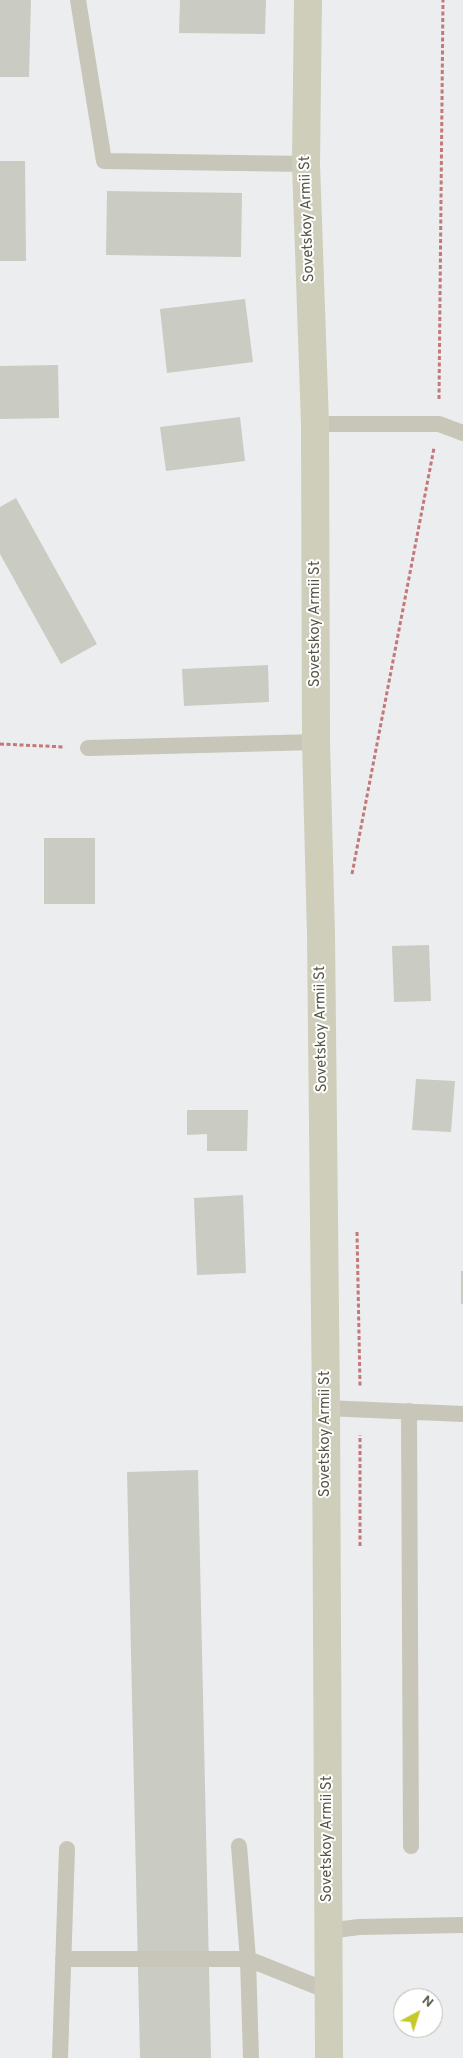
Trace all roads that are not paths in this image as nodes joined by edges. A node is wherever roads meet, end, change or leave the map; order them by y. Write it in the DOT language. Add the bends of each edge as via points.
graph roads {
  1 [pos="78,0"];
  2 [pos="308,0"];
  3 [pos="306,164"];
  4 [pos="315,424"];
  5 [pos="463,433"];
  6 [pos="316,742"];
  7 [pos="88,748"];
  8 [pos="326,1408"];
  9 [pos="409,1411"];
  10 [pos="463,1414"];
  11 [pos="239,1846"];
  12 [pos="412,1846"];
  13 [pos="67,1849"];
  14 [pos="463,1925"];
  15 [pos="328,1931"];
  16 [pos="63,1959"];
  17 [pos="248,1960"];
  18 [pos="328,1991"];
  19 [pos="60,2058"];
  20 [pos="251,2058"];
  21 [pos="329,2058"];
  1 -- 3 [label="lane" via="104,162"];
  2 -- 3 [label="street, Sovetskoy Armii St"];
  3 -- 4 [label="street, Sovetskoy Armii St"];
  4 -- 5 [label="lane" via="439,424"];
  4 -- 6 [label="street, Sovetskoy Armii St"];
  6 -- 7 [label="lane"];
  6 -- 8 [label="street, Sovetskoy Armii St"];
  8 -- 9 [label="lane"];
  8 -- 15 [label="street, Sovetskoy Armii St"];
  9 -- 10 [label="lane"];
  9 -- 12 [label="lane"];
  11 -- 17 [label="lane"];
  13 -- 16 [label="lane"];
  14 -- 15 [label="lane" via="359,1927"];
  15 -- 18 [label="street, Sovetskoy Armii St"];
  16 -- 17 [label="lane"];
  16 -- 19 [label="lane"];
  17 -- 18 [label="lane"];
  17 -- 20 [label="lane"];
  18 -- 21 [label="street, Sovetskoy Armii St"];
}
